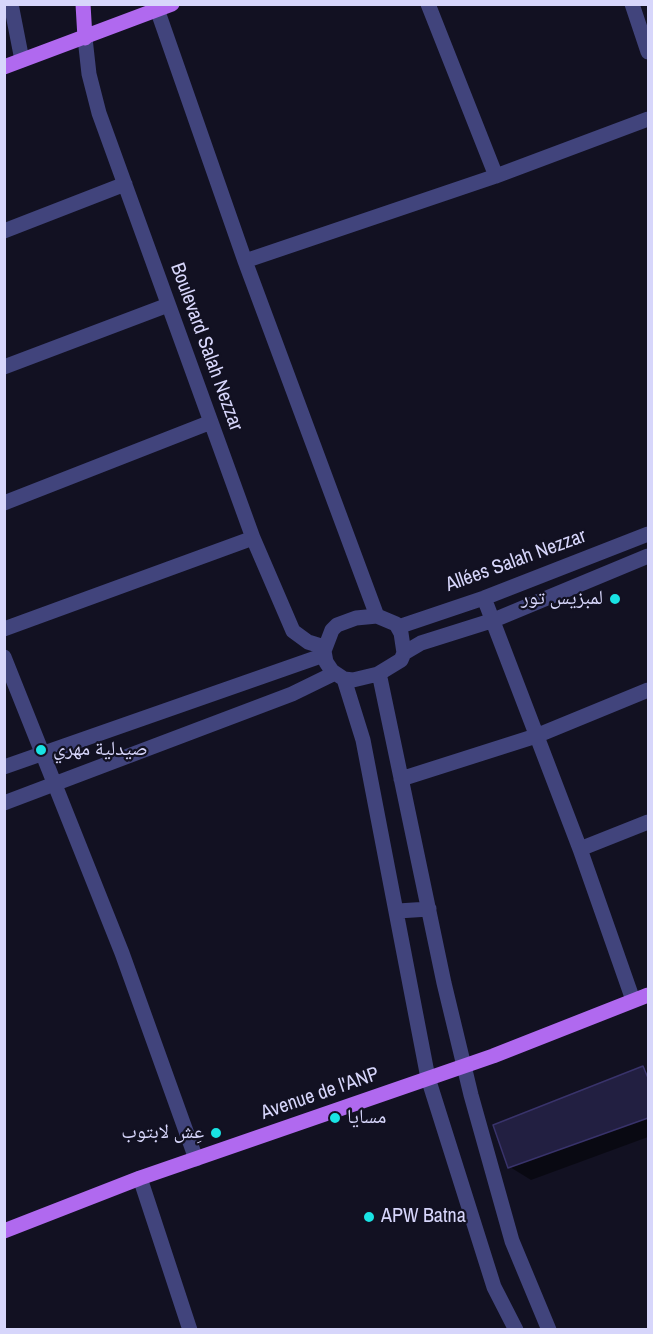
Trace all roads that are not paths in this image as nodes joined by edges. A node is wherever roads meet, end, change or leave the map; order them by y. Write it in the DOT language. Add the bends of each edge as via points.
graph roads {
  1 [pos="11,4"];
  2 [pos="83,4"];
  3 [pos="428,4"];
  4 [pos="632,4"];
  5 [pos="162,6"];
  6 [pos="85,38"];
  7 [pos="648,52"];
  8 [pos="22,60"];
  9 [pos="4,67"];
  10 [pos="648,119"];
  11 [pos="496,176"];
  12 [pos="125,184"];
  13 [pos="4,231"];
  14 [pos="245,261"];
  15 [pos="168,305"];
  16 [pos="4,367"];
  17 [pos="211,422"];
  18 [pos="4,503"];
  19 [pos="648,534"];
  20 [pos="253,538"];
  21 [pos="648,556"];
  22 [pos="484,598"];
  23 [pos="378,616"];
  24 [pos="494,620"];
  25 [pos="398,627"];
  26 [pos="4,629"];
  27 [pos="324,651"];
  28 [pos="404,653"];
  29 [pos="4,657"];
  30 [pos="379,673"];
  31 [pos="340,676"];
  32 [pos="648,690"];
  33 [pos="536,736"];
  34 [pos="41,754"];
  35 [pos="4,767"];
  36 [pos="401,779"];
  37 [pos="53,786"];
  38 [pos="4,803"];
  39 [pos="648,822"];
  40 [pos="580,849"];
  41 [pos="429,909"];
  42 [pos="398,911"];
  43 [pos="648,995"];
  44 [pos="633,1000"];
  45 [pos="465,1067"];
  46 [pos="428,1078"];
  47 [pos="196,1159"];
  48 [pos="140,1178"];
  49 [pos="4,1231"];
  50 [pos="190,1329"];
  51 [pos="516,1329"];
  52 [pos="549,1329"];
  1 -- 8 [label="street"];
  2 -- 6 [label="main road"];
  3 -- 11 [label="street"];
  4 -- 7 [label="street"];
  5 -- 6 [label="main road"];
  5 -- 14 [label="street"];
  6 -- 8 [label="main road"];
  6 -- 12 [label="street, Boulevard Salah Nezzar" via="99,113"];
  8 -- 9 [label="main road"];
  10 -- 11 [label="street"];
  11 -- 14 [label="street"];
  12 -- 13 [label="street"];
  12 -- 15 [label="street, Boulevard Salah Nezzar"];
  14 -- 23 [label="street"];
  15 -- 16 [label="street"];
  15 -- 17 [label="street, Boulevard Salah Nezzar"];
  17 -- 18 [label="street"];
  17 -- 20 [label="street, Boulevard Salah Nezzar"];
  19 -- 22 [label="street, Allées Salah Nezzar"];
  20 -- 26 [label="street"];
  20 -- 27 [label="street, Boulevard Salah Nezzar" via="293,631"];
  21 -- 24 [label="street"];
  22 -- 24 [label="street"];
  22 -- 25 [label="street, Allées Salah Nezzar"];
  23 -- 25 [label="street"];
  23 -- 27 [label="street" via="337,625"];
  24 -- 28 [label="street" via="421,643"];
  24 -- 33 [label="street"];
  25 -- 28 [label="street"];
  27 -- 31 [label="street" via="326,662"];
  27 -- 34 [label="street"];
  28 -- 30 [label="street" via="397,664"];
  29 -- 34 [label="street"];
  30 -- 31 [label="street" via="352,680"];
  30 -- 36 [label="street"];
  31 -- 37 [label="street"];
  31 -- 42 [label="street" via="363,740"];
  32 -- 33 [label="street"];
  33 -- 36 [label="street"];
  33 -- 40 [label="street"];
  34 -- 35 [label="street"];
  34 -- 37 [label="street"];
  36 -- 41 [label="street"];
  37 -- 38 [label="street"];
  37 -- 47 [label="street" via="122,953"];
  39 -- 40 [label="street"];
  40 -- 44 [label="street"];
  41 -- 42 [label="street"];
  41 -- 45 [label="street"];
  42 -- 46 [label="street"];
  43 -- 44 [label="main road, Avenue de l'ANP"];
  44 -- 45 [label="main road, Avenue de l'ANP"];
  45 -- 46 [label="main road, Avenue de l'ANP"];
  45 -- 52 [label="street" via="512,1240"];
  46 -- 47 [label="main road, Avenue de l'ANP"];
  46 -- 51 [label="street" via="494,1287"];
  47 -- 48 [label="main road, Avenue de l'ANP"];
  48 -- 49 [label="main road, Avenue de l'ANP"];
  48 -- 50 [label="street"];
}
